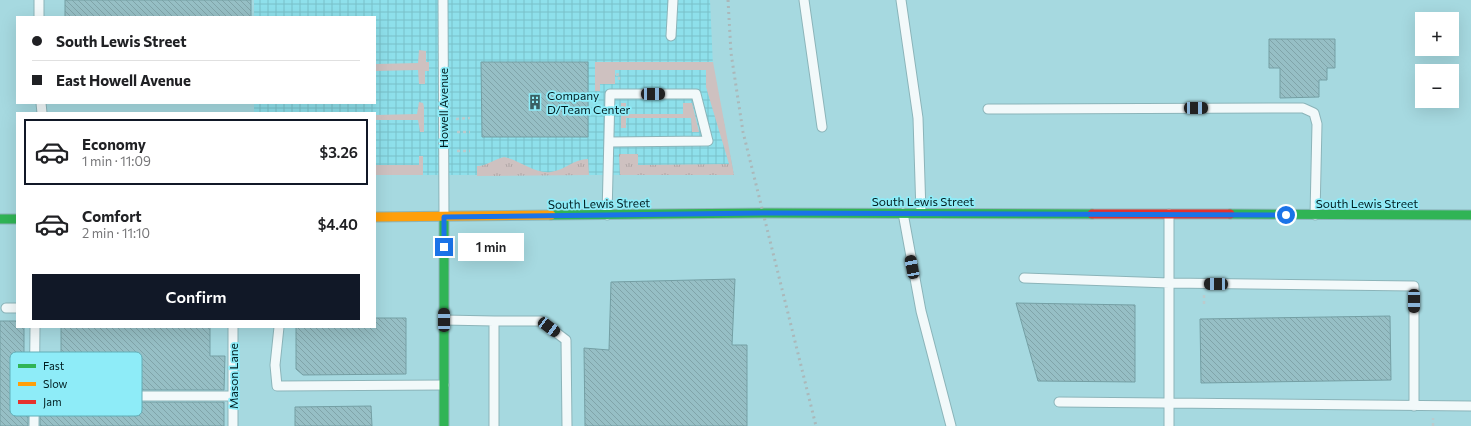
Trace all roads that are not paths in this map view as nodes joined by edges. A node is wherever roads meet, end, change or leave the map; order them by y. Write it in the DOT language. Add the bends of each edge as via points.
graph roads {
  1 [pos="39,0"];
  2 [pos="443,0"];
  3 [pos="673,0"];
  4 [pos="804,0"];
  5 [pos="901,0"];
  6 [pos="39,16"];
  7 [pos="671,36"];
  8 [pos="988,109"];
  9 [pos="822,127"];
  10 [pos="609,142"];
  11 [pos="903,213"];
  12 [pos="921,214"];
  13 [pos="1169,214"];
  14 [pos="607,215"];
  15 [pos="1315,215"];
  16 [pos="1471,215"];
  17 [pos="376,217"];
  18 [pos="444,217"];
  19 [pos="0,219"];
  20 [pos="16,219"];
  21 [pos="1024,278"];
  22 [pos="1169,283"];
  23 [pos="6,308"];
  24 [pos="16,308"];
  25 [pos="444,320"];
  26 [pos="494,321"];
  27 [pos="34,328"];
  28 [pos="233,328"];
  29 [pos="279,328"];
  30 [pos="34,352"];
  31 [pos="444,385"];
  32 [pos="142,396"];
  33 [pos="234,396"];
  34 [pos="1059,402"];
  35 [pos="1169,403"];
  36 [pos="1414,406"];
  37 [pos="1471,406"];
  38 [pos="234,426"];
  39 [pos="444,426"];
  40 [pos="494,426"];
  41 [pos="567,426"];
  42 [pos="951,426"];
  43 [pos="1169,426"];
  1 -- 6 [label="lane"];
  2 -- 18 [label="lane, Howell Avenue"];
  3 -- 7 [label="lane"];
  4 -- 9 [label="lane"];
  5 -- 12 [label="lane" via="918,118"];
  8 -- 15 [label="lane" via="1310,110 1316,117 1317,124"];
  10 -- 10 [label="lane" via="708,141 696,94 610,94"];
  10 -- 14 [label="lane"];
  11 -- 12 [label="main road, South Lewis Street"];
  11 -- 14 [label="main road, South Lewis Street"];
  11 -- 42 [label="lane" via="921,311"];
  12 -- 13 [label="main road, South Lewis Street"];
  13 -- 15 [label="main road, South Lewis Street"];
  13 -- 22 [label="lane"];
  14 -- 18 [label="main road, South Lewis Street"];
  15 -- 16 [label="main road, South Lewis Street"];
  17 -- 18 [label="main road, South Lewis Street"];
  18 -- 25 [label="main road"];
  19 -- 20 [label="main road"];
  21 -- 22 [label="lane"];
  22 -- 35 [label="lane"];
  22 -- 36 [label="lane" via="1414,286"];
  23 -- 24 [label="lane"];
  25 -- 26 [label="lane"];
  25 -- 31 [label="main road"];
  26 -- 40 [label="lane"];
  26 -- 41 [label="lane" via="541,321 566,340"];
  27 -- 30 [label="lane"];
  28 -- 33 [label="lane, Mason Lane"];
  29 -- 31 [label="lane" via="275,365 277,386"];
  31 -- 39 [label="main road"];
  32 -- 33 [label="lane"];
  33 -- 38 [label="lane, Mason Lane"];
  34 -- 35 [label="lane"];
  35 -- 36 [label="lane"];
  35 -- 43 [label="lane"];
  36 -- 37 [label="lane"];
}
